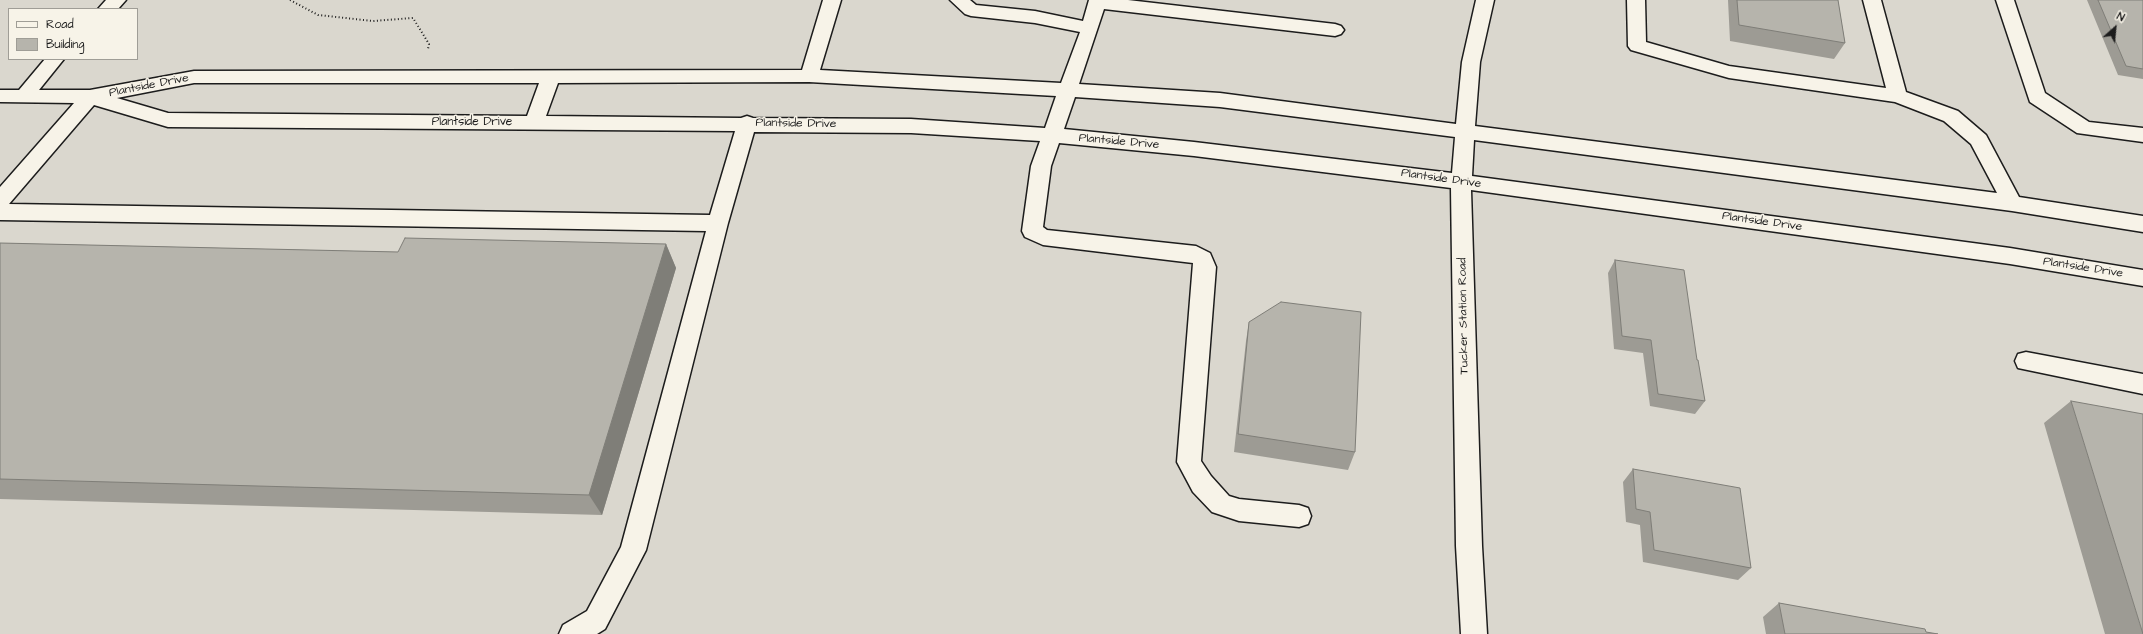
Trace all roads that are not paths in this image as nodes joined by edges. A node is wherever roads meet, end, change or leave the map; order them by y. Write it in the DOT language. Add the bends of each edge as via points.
graph roads {
  1 [pos="117,0"];
  2 [pos="832,0"];
  3 [pos="959,0"];
  4 [pos="1484,0"];
  5 [pos="1636,0"];
  6 [pos="1872,0"];
  7 [pos="2004,0"];
  8 [pos="1098,1"];
  9 [pos="108,8"];
  10 [pos="1090,28"];
  11 [pos="1335,30"];
  12 [pos="54,60"];
  13 [pos="809,76"];
  14 [pos="551,77"];
  15 [pos="1068,90"];
  16 [pos="0,96"];
  17 [pos="1898,96"];
  18 [pos="22,97"];
  19 [pos="90,97"];
  20 [pos="534,122"];
  21 [pos="747,123"];
  22 [pos="1464,130"];
  23 [pos="2143,135"];
  24 [pos="1051,136"];
  25 [pos="1461,182"];
  26 [pos="0,201"];
  27 [pos="2012,202"];
  28 [pos="0,212"];
  29 [pos="718,224"];
  30 [pos="2143,224"];
  31 [pos="2143,278"];
  32 [pos="2026,361"];
  33 [pos="2143,384"];
  34 [pos="1299,516"];
  35 [pos="572,634"];
  36 [pos="1474,634"];
  1 -- 9 [label="street"];
  2 -- 13 [label="street"];
  3 -- 10 [label="street" via="971,10"];
  4 -- 22 [label="street, Tucker Station Road" via="1471,62"];
  5 -- 17 [label="street" via="1637,46 1729,72"];
  6 -- 17 [label="street"];
  7 -- 23 [label="street" via="2037,98 2084,128"];
  8 -- 10 [label="street"];
  8 -- 11 [label="street"];
  10 -- 15 [label="street"];
  12 -- 18 [label="street"];
  13 -- 14 [label="street, Plantside Drive"];
  13 -- 15 [label="street, Plantside Drive"];
  14 -- 19 [label="street, Plantside Drive" via="194,78"];
  14 -- 20 [label="street"];
  15 -- 22 [label="street, Plantside Drive" via="1220,100"];
  15 -- 24 [label="street"];
  16 -- 18 [label="street, Plantside Drive"];
  17 -- 27 [label="street" via="1950,116 1979,140"];
  18 -- 19 [label="street, Plantside Drive"];
  19 -- 20 [label="street, Plantside Drive" via="168,120"];
  19 -- 26 [label="street"];
  20 -- 21 [label="street, Plantside Drive"];
  21 -- 24 [label="street, Plantside Drive" via="911,126"];
  21 -- 29 [label="street"];
  22 -- 25 [label="street, Tucker Station Road"];
  22 -- 27 [label="street, Plantside Drive"];
  24 -- 25 [label="street, Plantside Drive" via="1194,149"];
  24 -- 34 [label="street" via="1041,166 1032,231 1044,238 1196,254 1203,259 1205,267 1189,462 1202,484 1221,504 1239,510"];
  25 -- 31 [label="street, Plantside Drive" via="2010,256"];
  25 -- 36 [label="street, Tucker Station Road" via="1469,546"];
  27 -- 30 [label="street, Plantside Drive"];
  28 -- 29 [label="street"];
  29 -- 35 [label="street" via="633,550 596,620"];
  32 -- 33 [label="street"];
}
